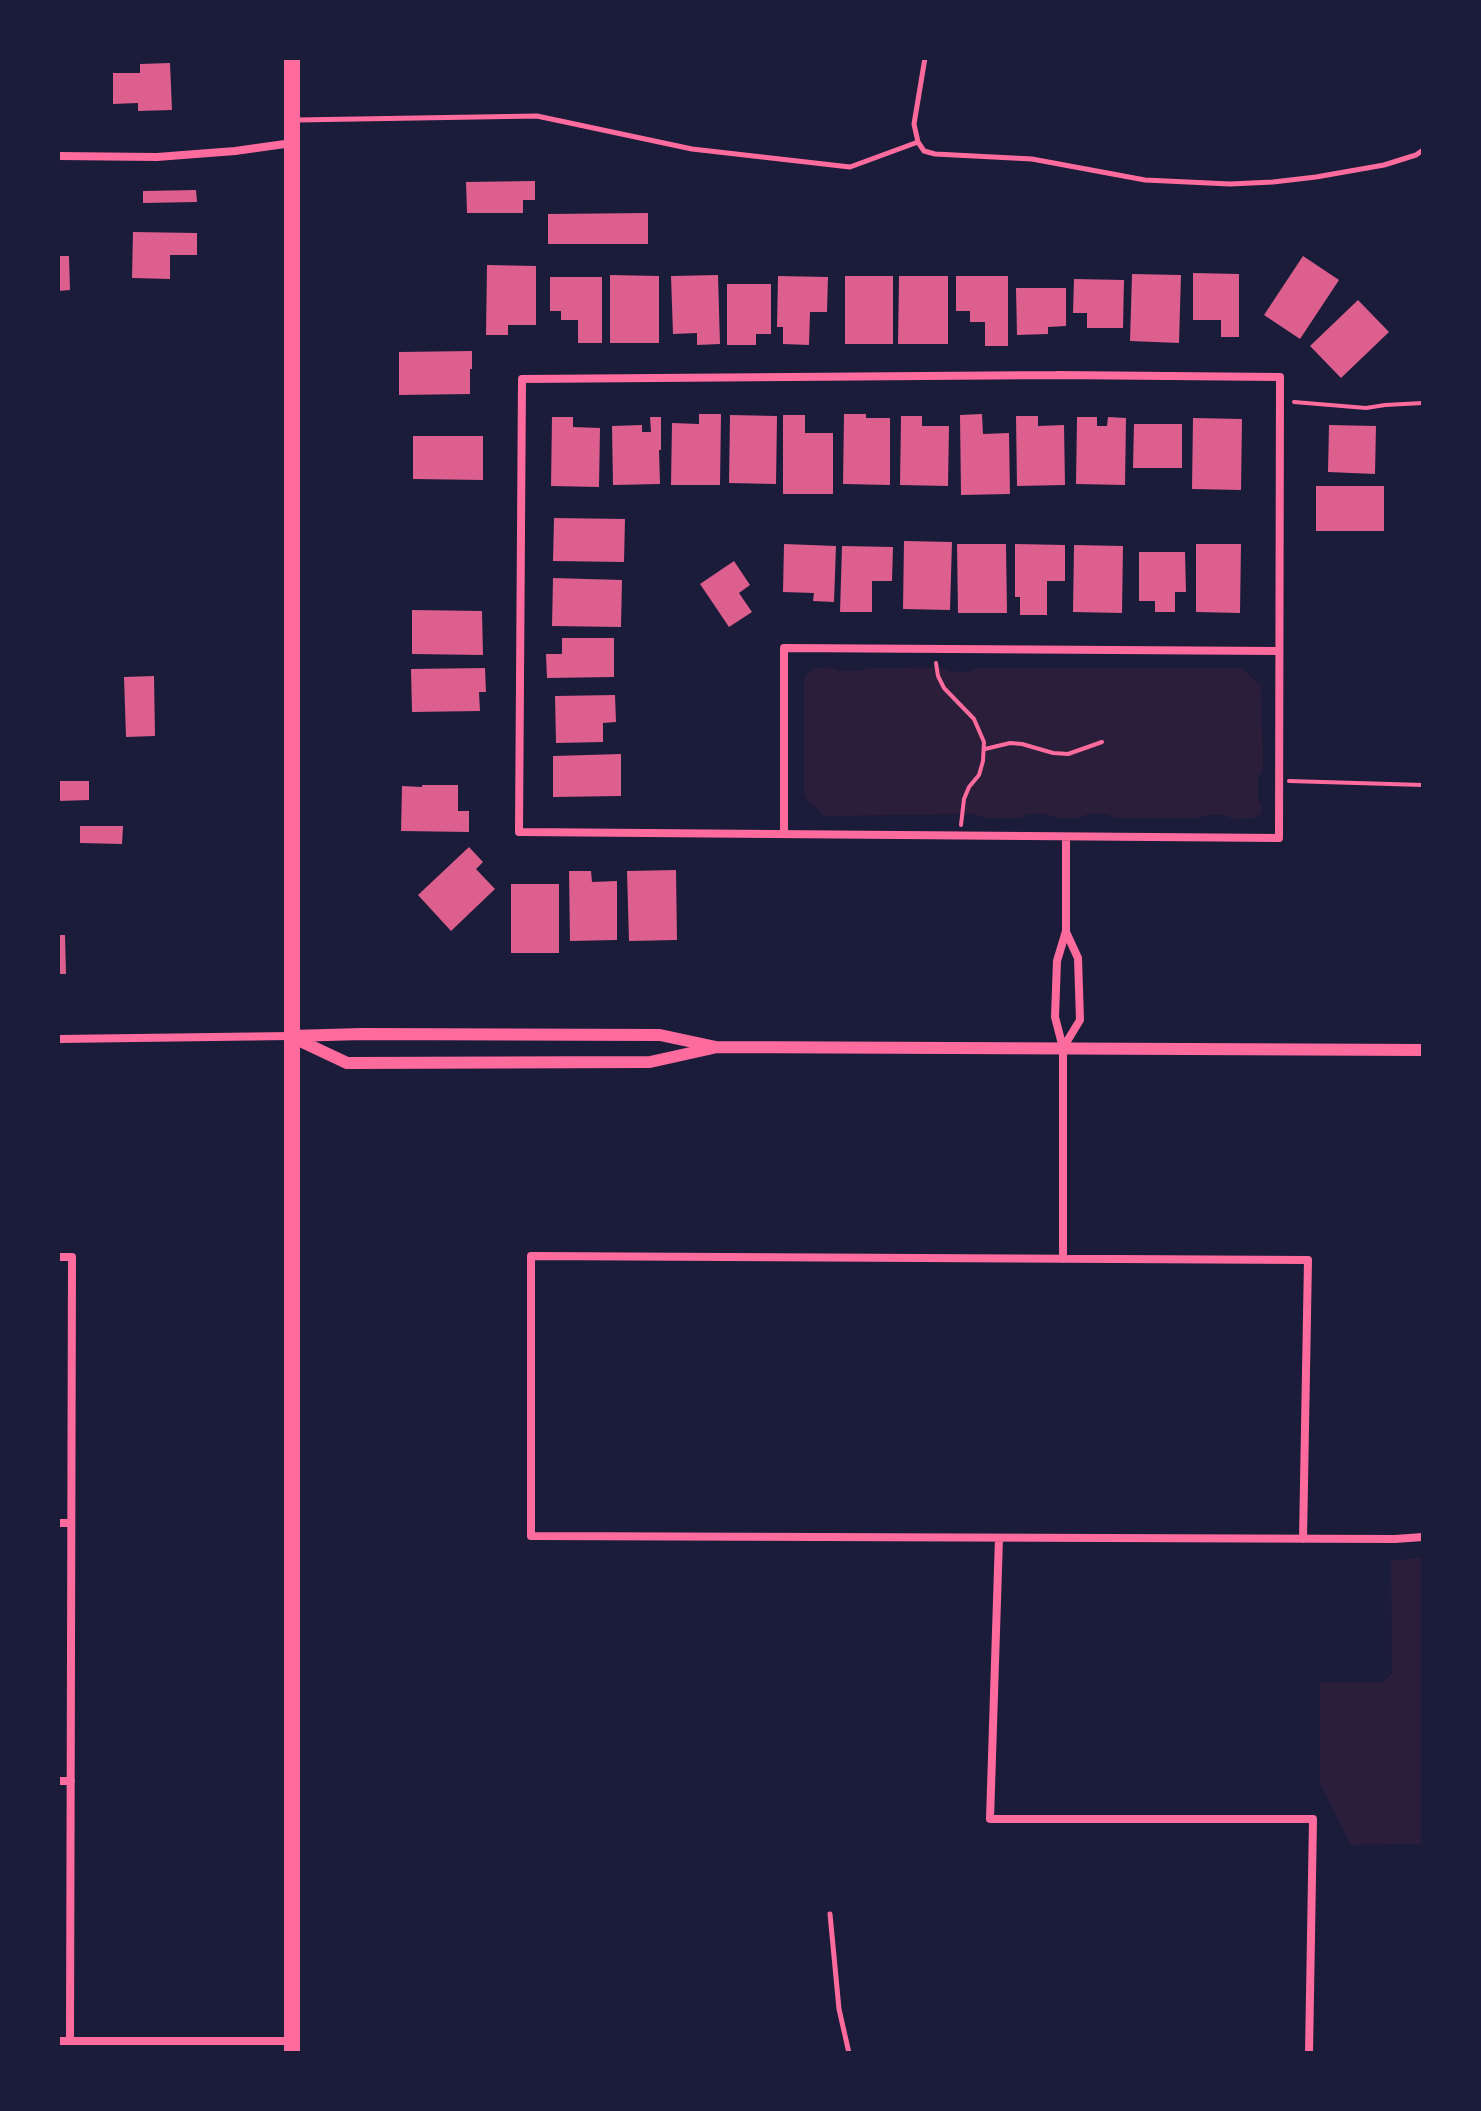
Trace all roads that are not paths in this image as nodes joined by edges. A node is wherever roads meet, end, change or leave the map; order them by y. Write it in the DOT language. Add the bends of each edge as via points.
graph roads {
  1 [pos="292,58"];
  2 [pos="925,58"];
  3 [pos="292,120"];
  4 [pos="918,142"];
  5 [pos="292,143"];
  6 [pos="1423,150"];
  7 [pos="58,156"];
  8 [pos="1279,651"];
  9 [pos="784,834"];
  10 [pos="1066,837"];
  11 [pos="1066,931"];
  12 [pos="291,1036"];
  13 [pos="58,1039"];
  14 [pos="716,1047"];
  15 [pos="1063,1048"];
  16 [pos="1423,1050"];
  17 [pos="58,1257"];
  18 [pos="1063,1259"];
  19 [pos="58,1523"];
  20 [pos="71,1523"];
  21 [pos="1423,1537"];
  22 [pos="999,1538"];
  23 [pos="1303,1539"];
  24 [pos="58,1781"];
  25 [pos="71,1781"];
  26 [pos="830,1914"];
  27 [pos="58,2041"];
  28 [pos="70,2041"];
  29 [pos="292,2047"];
  30 [pos="849,2053"];
  31 [pos="1309,2053"];
  1 -- 3 [label="main road"];
  2 -- 4 [label="lane" via="914,124"];
  3 -- 4 [label="lane" via="537,116 692,149 850,167"];
  3 -- 5 [label="main road"];
  4 -- 6 [label="lane" via="935,154 1032,159 1145,180 1230,184 1316,177 1384,165"];
  5 -- 7 [label="street" via="157,157"];
  5 -- 12 [label="main road"];
  8 -- 9 [label="street" via="784,648"];
  8 -- 9 [label="street" via="1280,377 522,379 519,832"];
  8 -- 10 [label="street" via="1279,838"];
  9 -- 10 [label="street"];
  10 -- 11 [label="street"];
  11 -- 15 [label="street" via="1057,961 1055,1017"];
  11 -- 15 [label="street" via="1078,958 1080,1020"];
  12 -- 13 [label="street"];
  12 -- 14 [label="street" via="660,1035"];
  12 -- 14 [label="street" via="347,1063 650,1062"];
  12 -- 29 [label="main road"];
  14 -- 15 [label="street"];
  15 -- 16 [label="street"];
  15 -- 18 [label="street"];
  17 -- 20 [label="street" via="72,1257"];
  18 -- 22 [label="street" via="531,1256 531,1536"];
  18 -- 23 [label="street" via="1308,1260"];
  19 -- 20 [label="street"];
  20 -- 25 [label="street"];
  21 -- 23 [label="street"];
  22 -- 23 [label="street"];
  22 -- 31 [label="street" via="990,1819 1313,1819"];
  24 -- 25 [label="street"];
  25 -- 28 [label="street"];
  26 -- 30 [label="lane"];
  27 -- 28 [label="street"];
  28 -- 29 [label="street"];
}
